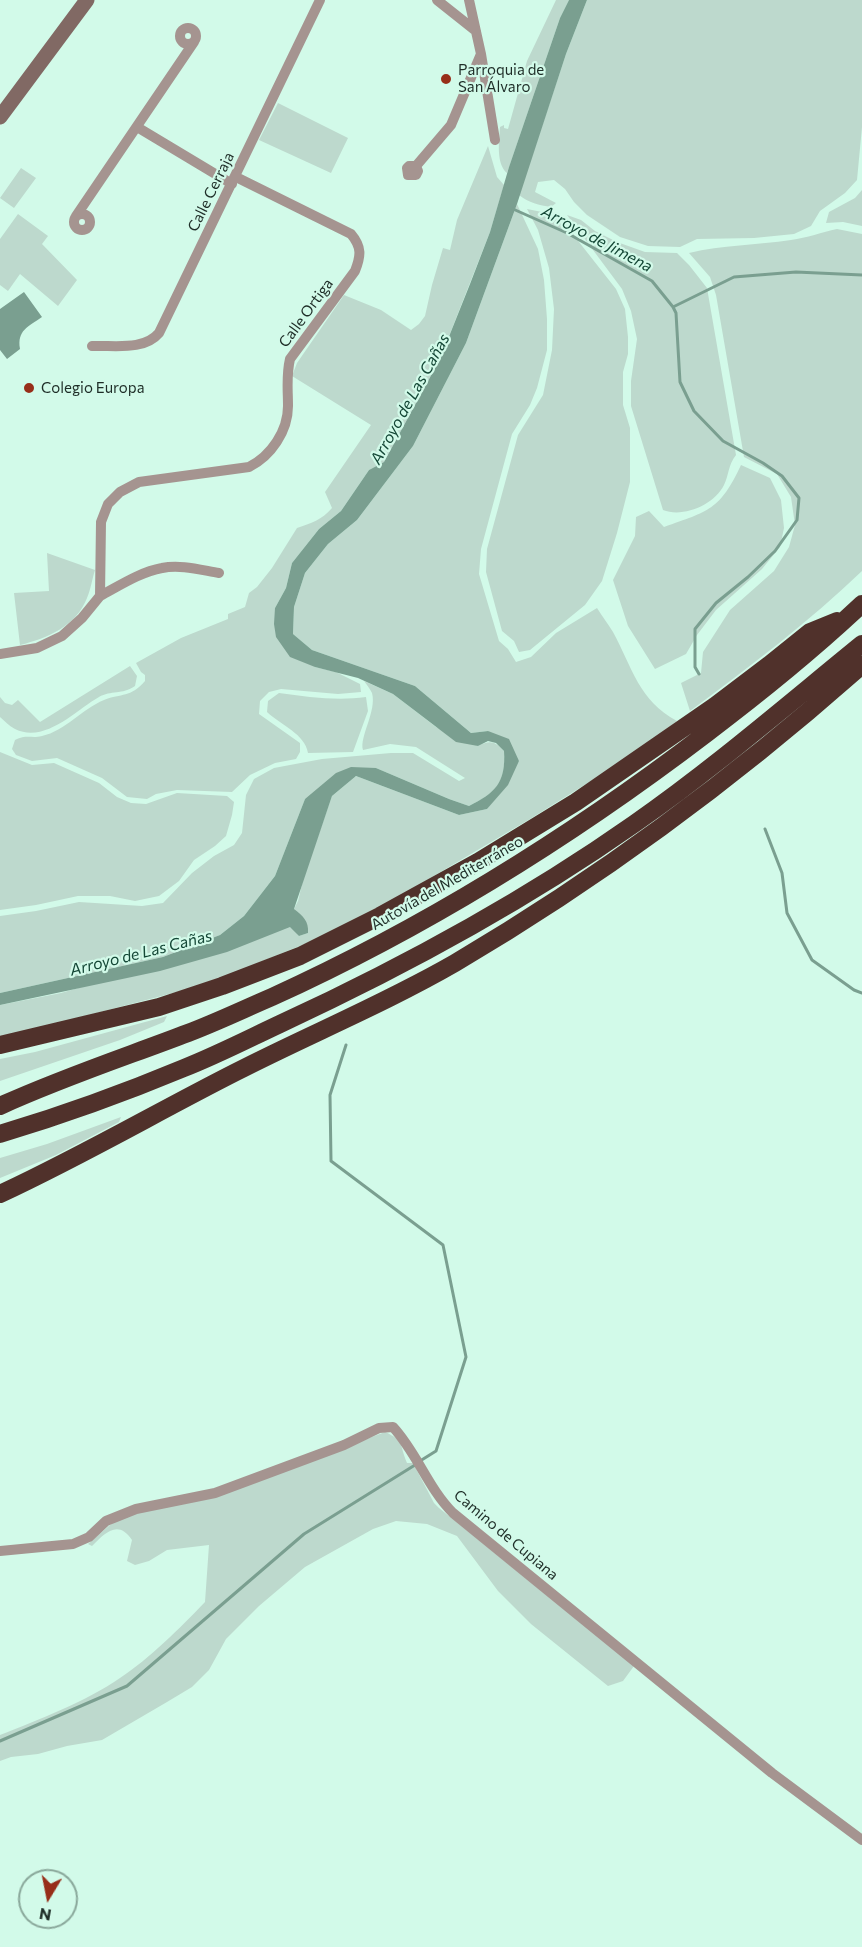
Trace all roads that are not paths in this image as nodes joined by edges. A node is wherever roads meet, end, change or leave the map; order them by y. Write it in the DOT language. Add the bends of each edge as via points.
graph roads {
  1 [pos="87,0"];
  2 [pos="320,0"];
  3 [pos="437,0"];
  4 [pos="469,0"];
  5 [pos="476,31"];
  6 [pos="194,42"];
  7 [pos="481,54"];
  8 [pos="0,117"];
  9 [pos="137,127"];
  10 [pos="495,140"];
  11 [pos="416,166"];
  12 [pos="234,180"];
  13 [pos="76,216"];
  14 [pos="93,346"];
  15 [pos="219,573"];
  16 [pos="100,596"];
  17 [pos="856,610"];
  18 [pos="862,644"];
  19 [pos="0,654"];
  20 [pos="862,665"];
  21 [pos="0,1045"];
  22 [pos="41,1087"];
  23 [pos="0,1093"];
  24 [pos="0,1106"];
  25 [pos="0,1136"];
  26 [pos="0,1194"];
  27 [pos="0,1551"];
  28 [pos="862,1840"];
  1 -- 8 [label="street"];
  2 -- 12 [label="street, Calle Cerraja"];
  3 -- 5 [label="street"];
  4 -- 5 [label="street"];
  5 -- 7 [label="street"];
  6 -- 9 [label="street"];
  7 -- 10 [label="street"];
  7 -- 11 [label="street" via="451,124"];
  9 -- 12 [label="street, Calle Ortiga"];
  9 -- 13 [label="street"];
  12 -- 14 [label="street, Calle Cerraja" via="159,333 141,345"];
  12 -- 16 [label="street, Calle Ortiga" via="351,234 359,245 360,259 290,359 286,375 288,409 275,447 267,456 240,469 140,482 120,492 108,504 101,522"];
  15 -- 16 [label="street" via="162,568"];
  16 -- 19 [label="street" via="62,636 37,648"];
  17 -- 21 [label="highway" via="810,632 698,718 576,802 380,916 300,956 212,990 159,1007"];
  17 -- 22 [label="highway, Autovía del Mediterráneo" via="680,754 607,806 414,925 338,965 191,1032"];
  18 -- 25 [label="highway" via="633,825 445,942 186,1067"];
  20 -- 26 [label="highway" via="724,781 637,846 530,917 453,964"];
  22 -- 23 [label="highway"];
  22 -- 24 [label="highway, Autovía del Mediterráneo"];
  27 -- 28 [label="street, Camino de Cupiana" via="74,1544 89,1537 106,1521 136,1509 215,1493 379,1428 393,1427 440,1500 453,1513 772,1773"];
}
